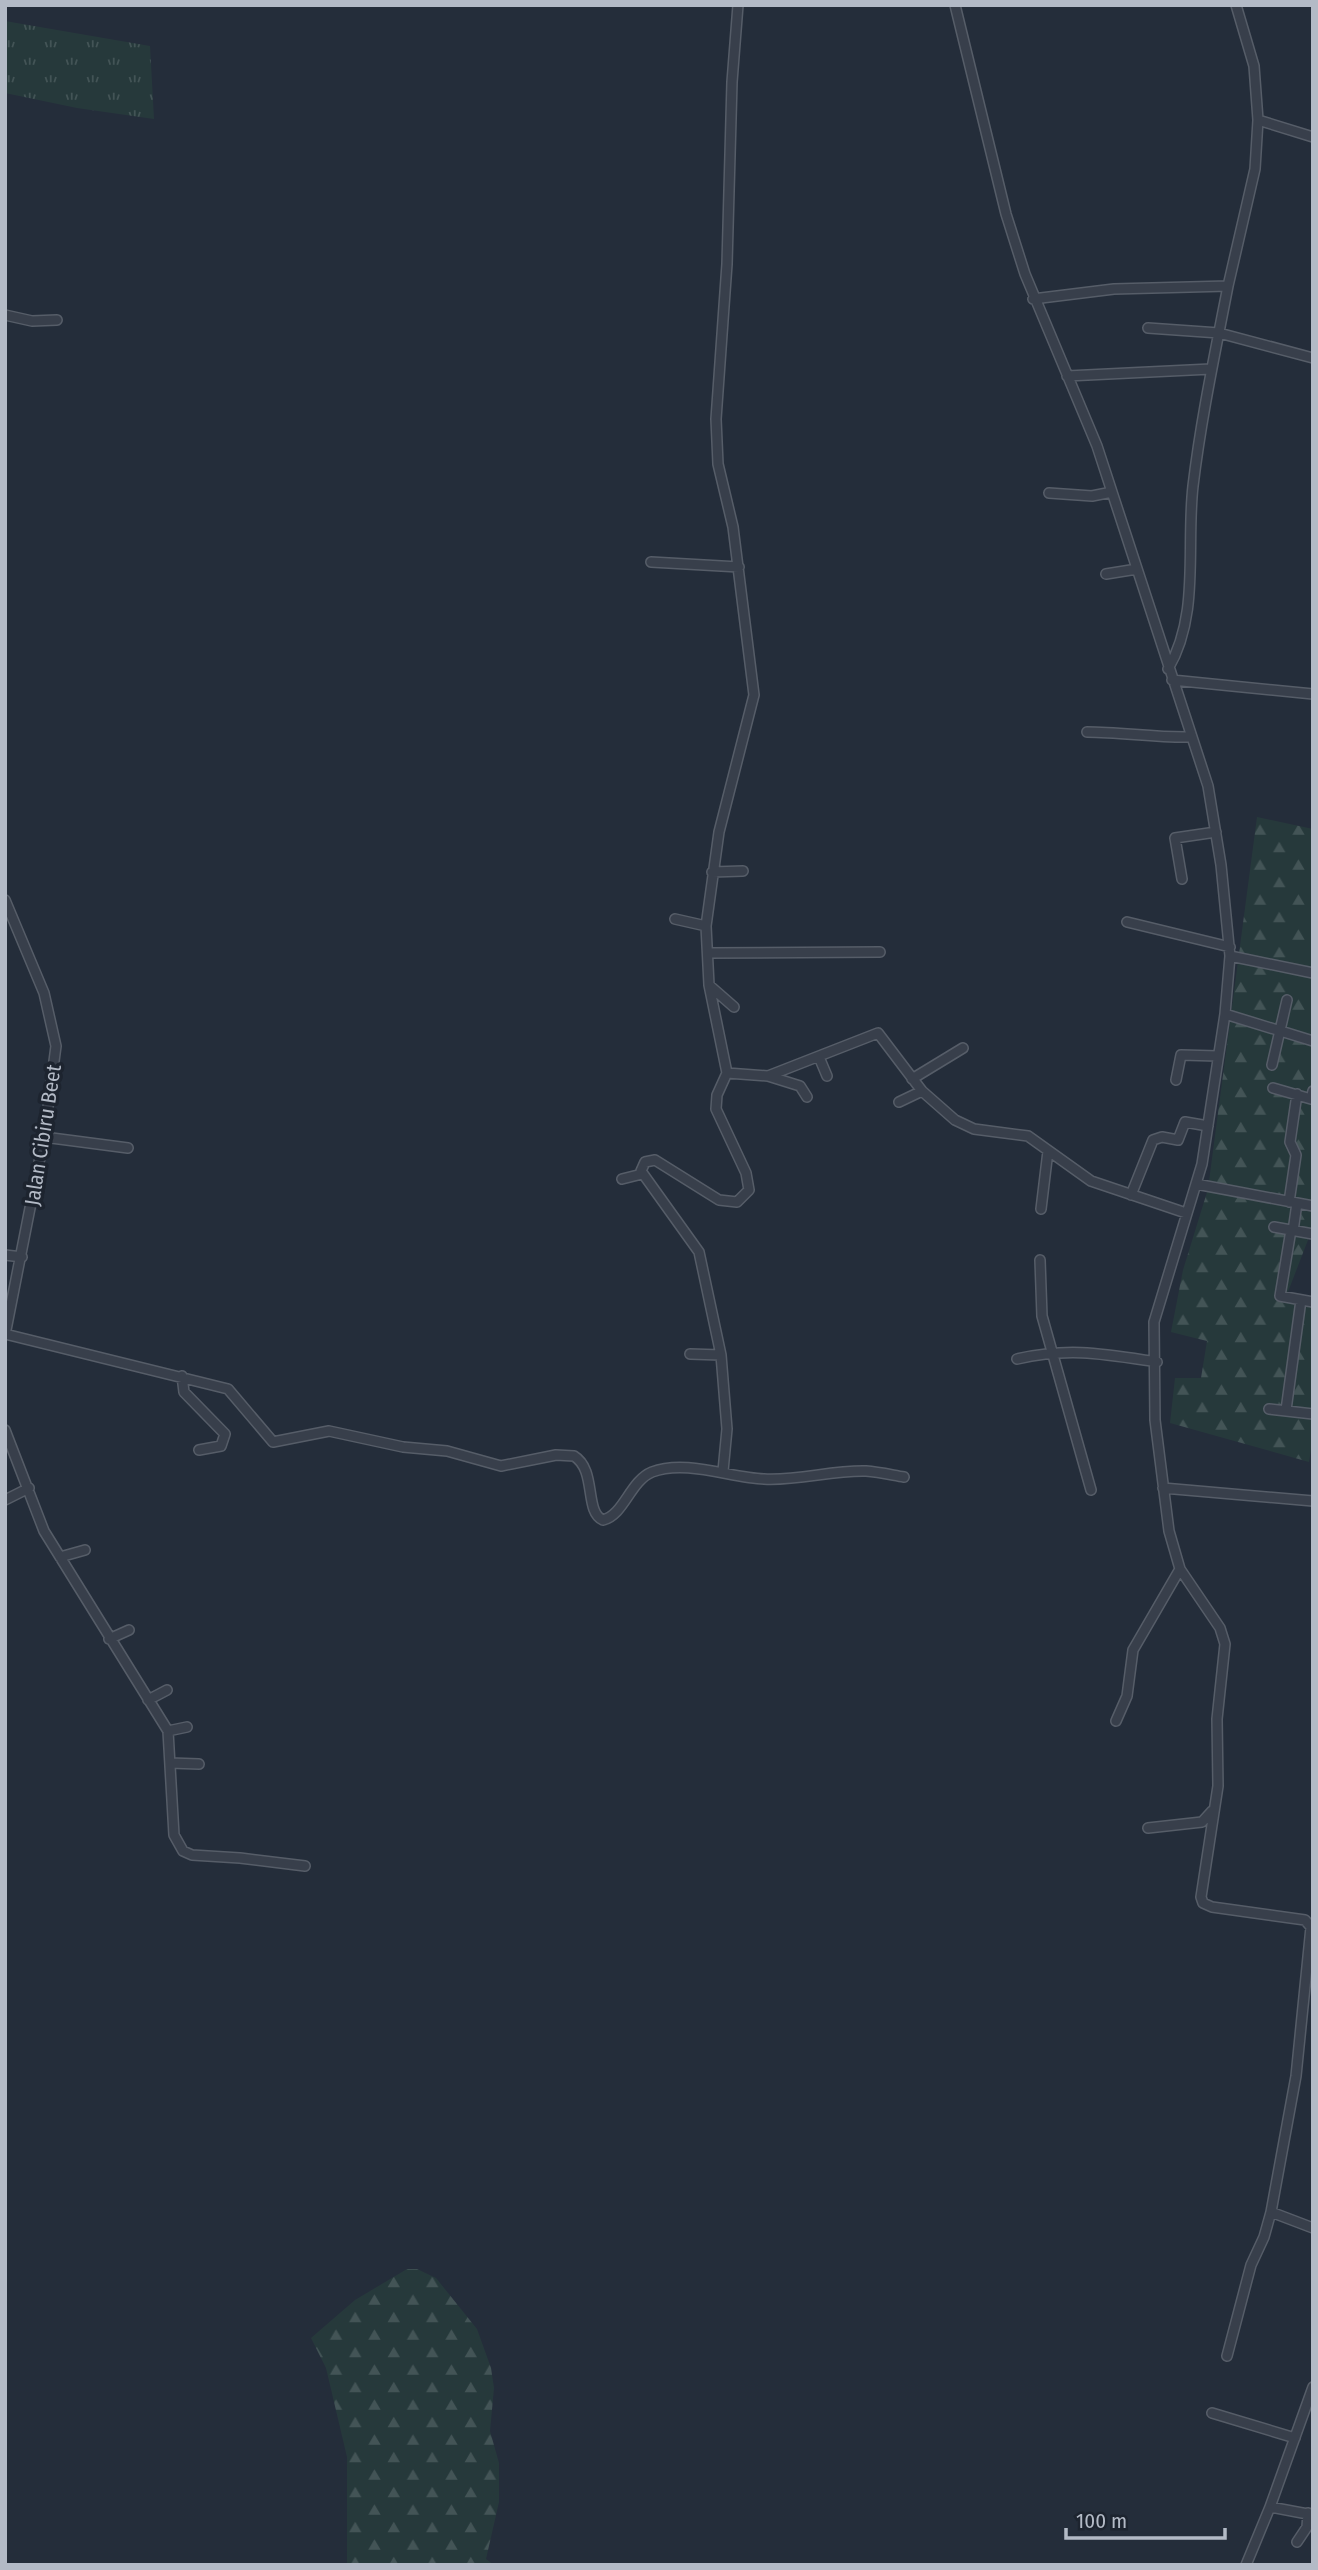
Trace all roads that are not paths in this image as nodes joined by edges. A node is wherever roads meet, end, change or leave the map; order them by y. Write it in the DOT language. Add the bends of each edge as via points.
graph roads {
  1 [pos="738,5"];
  2 [pos="955,5"];
  3 [pos="1236,5"];
  4 [pos="1258,120"];
  5 [pos="1313,137"];
  6 [pos="1228,286"];
  7 [pos="1033,299"];
  8 [pos="5,315"];
  9 [pos="57,320"];
  10 [pos="1148,328"];
  11 [pos="1219,333"];
  12 [pos="1313,358"];
  13 [pos="1211,369"];
  14 [pos="1067,376"];
  15 [pos="1112,492"];
  16 [pos="1049,493"];
  17 [pos="651,562"];
  18 [pos="738,567"];
  19 [pos="1137,569"];
  20 [pos="1106,574"];
  21 [pos="1168,669"];
  22 [pos="1172,680"];
  23 [pos="1313,694"];
  24 [pos="1087,732"];
  25 [pos="1192,737"];
  26 [pos="1216,832"];
  27 [pos="743,871"];
  28 [pos="712,872"];
  29 [pos="1182,879"];
  30 [pos="5,900"];
  31 [pos="675,919"];
  32 [pos="1127,922"];
  33 [pos="706,926"];
  34 [pos="880,951"];
  35 [pos="1230,952"];
  36 [pos="708,953"];
  37 [pos="1313,973"];
  38 [pos="709,985"];
  39 [pos="1287,1000"];
  40 [pos="734,1007"];
  41 [pos="1225,1014"];
  42 [pos="1280,1031"];
  43 [pos="1313,1041"];
  44 [pos="963,1048"];
  45 [pos="1218,1056"];
  46 [pos="820,1058"];
  47 [pos="1272,1065"];
  48 [pos="727,1073"];
  49 [pos="768,1076"];
  50 [pos="827,1076"];
  51 [pos="912,1079"];
  52 [pos="1176,1080"];
  53 [pos="1273,1087"];
  54 [pos="922,1091"];
  55 [pos="1313,1091"];
  56 [pos="1297,1094"];
  57 [pos="807,1097"];
  58 [pos="899,1102"];
  59 [pos="1208,1126"];
  60 [pos="44,1137"];
  61 [pos="128,1148"];
  62 [pos="1048,1151"];
  63 [pos="642,1174"];
  64 [pos="622,1178"];
  65 [pos="1196,1184"];
  66 [pos="1131,1195"];
  67 [pos="1293,1203"];
  68 [pos="1313,1206"];
  69 [pos="1041,1209"];
  70 [pos="1186,1213"];
  71 [pos="1274,1227"];
  72 [pos="1292,1230"];
  73 [pos="1313,1234"];
  74 [pos="5,1255"];
  75 [pos="22,1257"];
  76 [pos="1040,1260"];
  77 [pos="1301,1300"];
  78 [pos="1313,1302"];
  79 [pos="5,1334"];
  80 [pos="1054,1351"];
  81 [pos="690,1354"];
  82 [pos="721,1355"];
  83 [pos="1017,1359"];
  84 [pos="1157,1362"];
  85 [pos="182,1376"];
  86 [pos="1269,1409"];
  87 [pos="1286,1410"];
  88 [pos="1313,1414"];
  89 [pos="5,1430"];
  90 [pos="199,1450"];
  91 [pos="723,1471"];
  92 [pos="904,1478"];
  93 [pos="29,1488"];
  94 [pos="1163,1488"];
  95 [pos="1091,1490"];
  96 [pos="5,1500"];
  97 [pos="1313,1501"];
  98 [pos="85,1550"];
  99 [pos="61,1557"];
  100 [pos="1180,1569"];
  101 [pos="129,1630"];
  102 [pos="109,1639"];
  103 [pos="167,1690"];
  104 [pos="148,1700"];
  105 [pos="1116,1721"];
  106 [pos="187,1727"];
  107 [pos="168,1731"];
  108 [pos="170,1763"];
  109 [pos="199,1764"];
  110 [pos="1213,1809"];
  111 [pos="1148,1828"];
  112 [pos="305,1866"];
  113 [pos="1310,1918"];
  114 [pos="1271,2212"];
  115 [pos="1313,2228"];
  116 [pos="1227,2356"];
  117 [pos="1313,2387"];
  118 [pos="1212,2413"];
  119 [pos="1295,2438"];
  120 [pos="1270,2507"];
  121 [pos="1310,2514"];
  122 [pos="1297,2542"];
  123 [pos="1246,2565"];
  1 -- 18 [label="street" via="716,419 718,464"];
  2 -- 7 [label="street" via="1006,214"];
  3 -- 4 [label="street" via="1254,66"];
  4 -- 5 [label="street"];
  4 -- 6 [label="street" via="1255,169"];
  6 -- 7 [label="street" via="1114,289"];
  6 -- 11 [label="street"];
  7 -- 14 [label="street"];
  8 -- 9 [label="street" via="41,322"];
  10 -- 11 [label="street"];
  11 -- 12 [label="street"];
  11 -- 13 [label="street"];
  13 -- 14 [label="street"];
  13 -- 21 [label="street" via="1189,527 1188,624"];
  14 -- 15 [label="street"];
  15 -- 16 [label="street" via="1092,496"];
  15 -- 19 [label="street"];
  17 -- 18 [label="street"];
  18 -- 28 [label="street" via="754,695"];
  19 -- 20 [label="street"];
  19 -- 21 [label="street"];
  21 -- 22 [label="street"];
  22 -- 23 [label="street"];
  22 -- 25 [label="street"];
  24 -- 25 [label="street"];
  25 -- 26 [label="street" via="1208,786"];
  26 -- 29 [label="street" via="1175,838"];
  26 -- 35 [label="street"];
  27 -- 28 [label="street"];
  28 -- 33 [label="street"];
  30 -- 60 [label="street, Jalan Cibiru Beet" via="52,1019 55,1072"];
  31 -- 33 [label="street"];
  32 -- 35 [label="street"];
  33 -- 36 [label="street"];
  34 -- 36 [label="street"];
  35 -- 37 [label="street"];
  35 -- 41 [label="street"];
  36 -- 38 [label="street"];
  38 -- 40 [label="street"];
  38 -- 48 [label="street"];
  39 -- 42 [label="street"];
  41 -- 42 [label="street"];
  41 -- 45 [label="street"];
  42 -- 43 [label="street"];
  42 -- 47 [label="street"];
  44 -- 51 [label="street"];
  45 -- 52 [label="street" via="1181,1055"];
  45 -- 59 [label="street"];
  46 -- 49 [label="street"];
  46 -- 50 [label="street"];
  46 -- 51 [label="street" via="878,1033"];
  48 -- 49 [label="street"];
  48 -- 63 [label="street" via="716,1108 750,1184 745,1196 737,1202 719,1200 655,1160 645,1162"];
  49 -- 57 [label="street" via="800,1086"];
  51 -- 54 [label="street"];
  53 -- 56 [label="street"];
  54 -- 58 [label="street"];
  54 -- 62 [label="street" via="954,1120 974,1129 1028,1136"];
  55 -- 56 [label="street" via="1311,1099"];
  56 -- 67 [label="street" via="1290,1142 1296,1155"];
  59 -- 65 [label="street"];
  59 -- 66 [label="street" via="1185,1122 1178,1140 1153,1140"];
  60 -- 61 [label="street"];
  60 -- 75 [label="street, Jalan Cibiru Beet"];
  62 -- 66 [label="street" via="1091,1181"];
  62 -- 69 [label="street"];
  63 -- 64 [label="street"];
  63 -- 82 [label="street" via="699,1252"];
  65 -- 67 [label="street"];
  65 -- 70 [label="street"];
  66 -- 70 [label="street"];
  67 -- 68 [label="street"];
  67 -- 72 [label="street"];
  70 -- 84 [label="street" via="1154,1322"];
  71 -- 72 [label="street"];
  72 -- 73 [label="street"];
  72 -- 77 [label="street" via="1280,1296"];
  74 -- 75 [label="street"];
  75 -- 79 [label="street, Jalan Cibiru Beet"];
  76 -- 80 [label="street" via="1042,1316"];
  77 -- 78 [label="street"];
  77 -- 87 [label="street"];
  79 -- 85 [label="street"];
  80 -- 83 [label="street"];
  80 -- 84 [label="street"];
  80 -- 95 [label="street"];
  81 -- 82 [label="street"];
  82 -- 91 [label="street" via="727,1429"];
  84 -- 94 [label="street" via="1155,1420"];
  85 -- 90 [label="street" via="184,1392 225,1434 221,1446"];
  85 -- 91 [label="street" via="228,1389 272,1442 329,1431 447,1451 501,1466 574,1456 586,1468 595,1514 603,1520 650,1473 665,1469"];
  86 -- 87 [label="street"];
  87 -- 88 [label="street"];
  89 -- 93 [label="street"];
  91 -- 92 [label="street" via="764,1479 866,1471"];
  93 -- 96 [label="street"];
  93 -- 99 [label="street" via="44,1531"];
  94 -- 97 [label="street"];
  94 -- 100 [label="street"];
  98 -- 99 [label="street"];
  99 -- 102 [label="street"];
  100 -- 105 [label="street" via="1133,1650 1127,1696"];
  100 -- 110 [label="street" via="1220,1628 1225,1644"];
  101 -- 102 [label="street"];
  102 -- 104 [label="street"];
  103 -- 104 [label="street"];
  104 -- 107 [label="street"];
  106 -- 107 [label="street"];
  107 -- 108 [label="street"];
  108 -- 109 [label="street"];
  108 -- 112 [label="street" via="174,1835 183,1851 192,1856"];
  110 -- 111 [label="street" via="1202,1822"];
  110 -- 113 [label="street" via="1203,1903"];
  113 -- 114 [label="street" via="1296,2076"];
  114 -- 115 [label="street"];
  114 -- 116 [label="street" via="1251,2265"];
  117 -- 119 [label="street"];
  118 -- 119 [label="street"];
  119 -- 120 [label="street"];
  120 -- 121 [label="street"];
  120 -- 123 [label="street"];
  121 -- 122 [label="street"];
}
